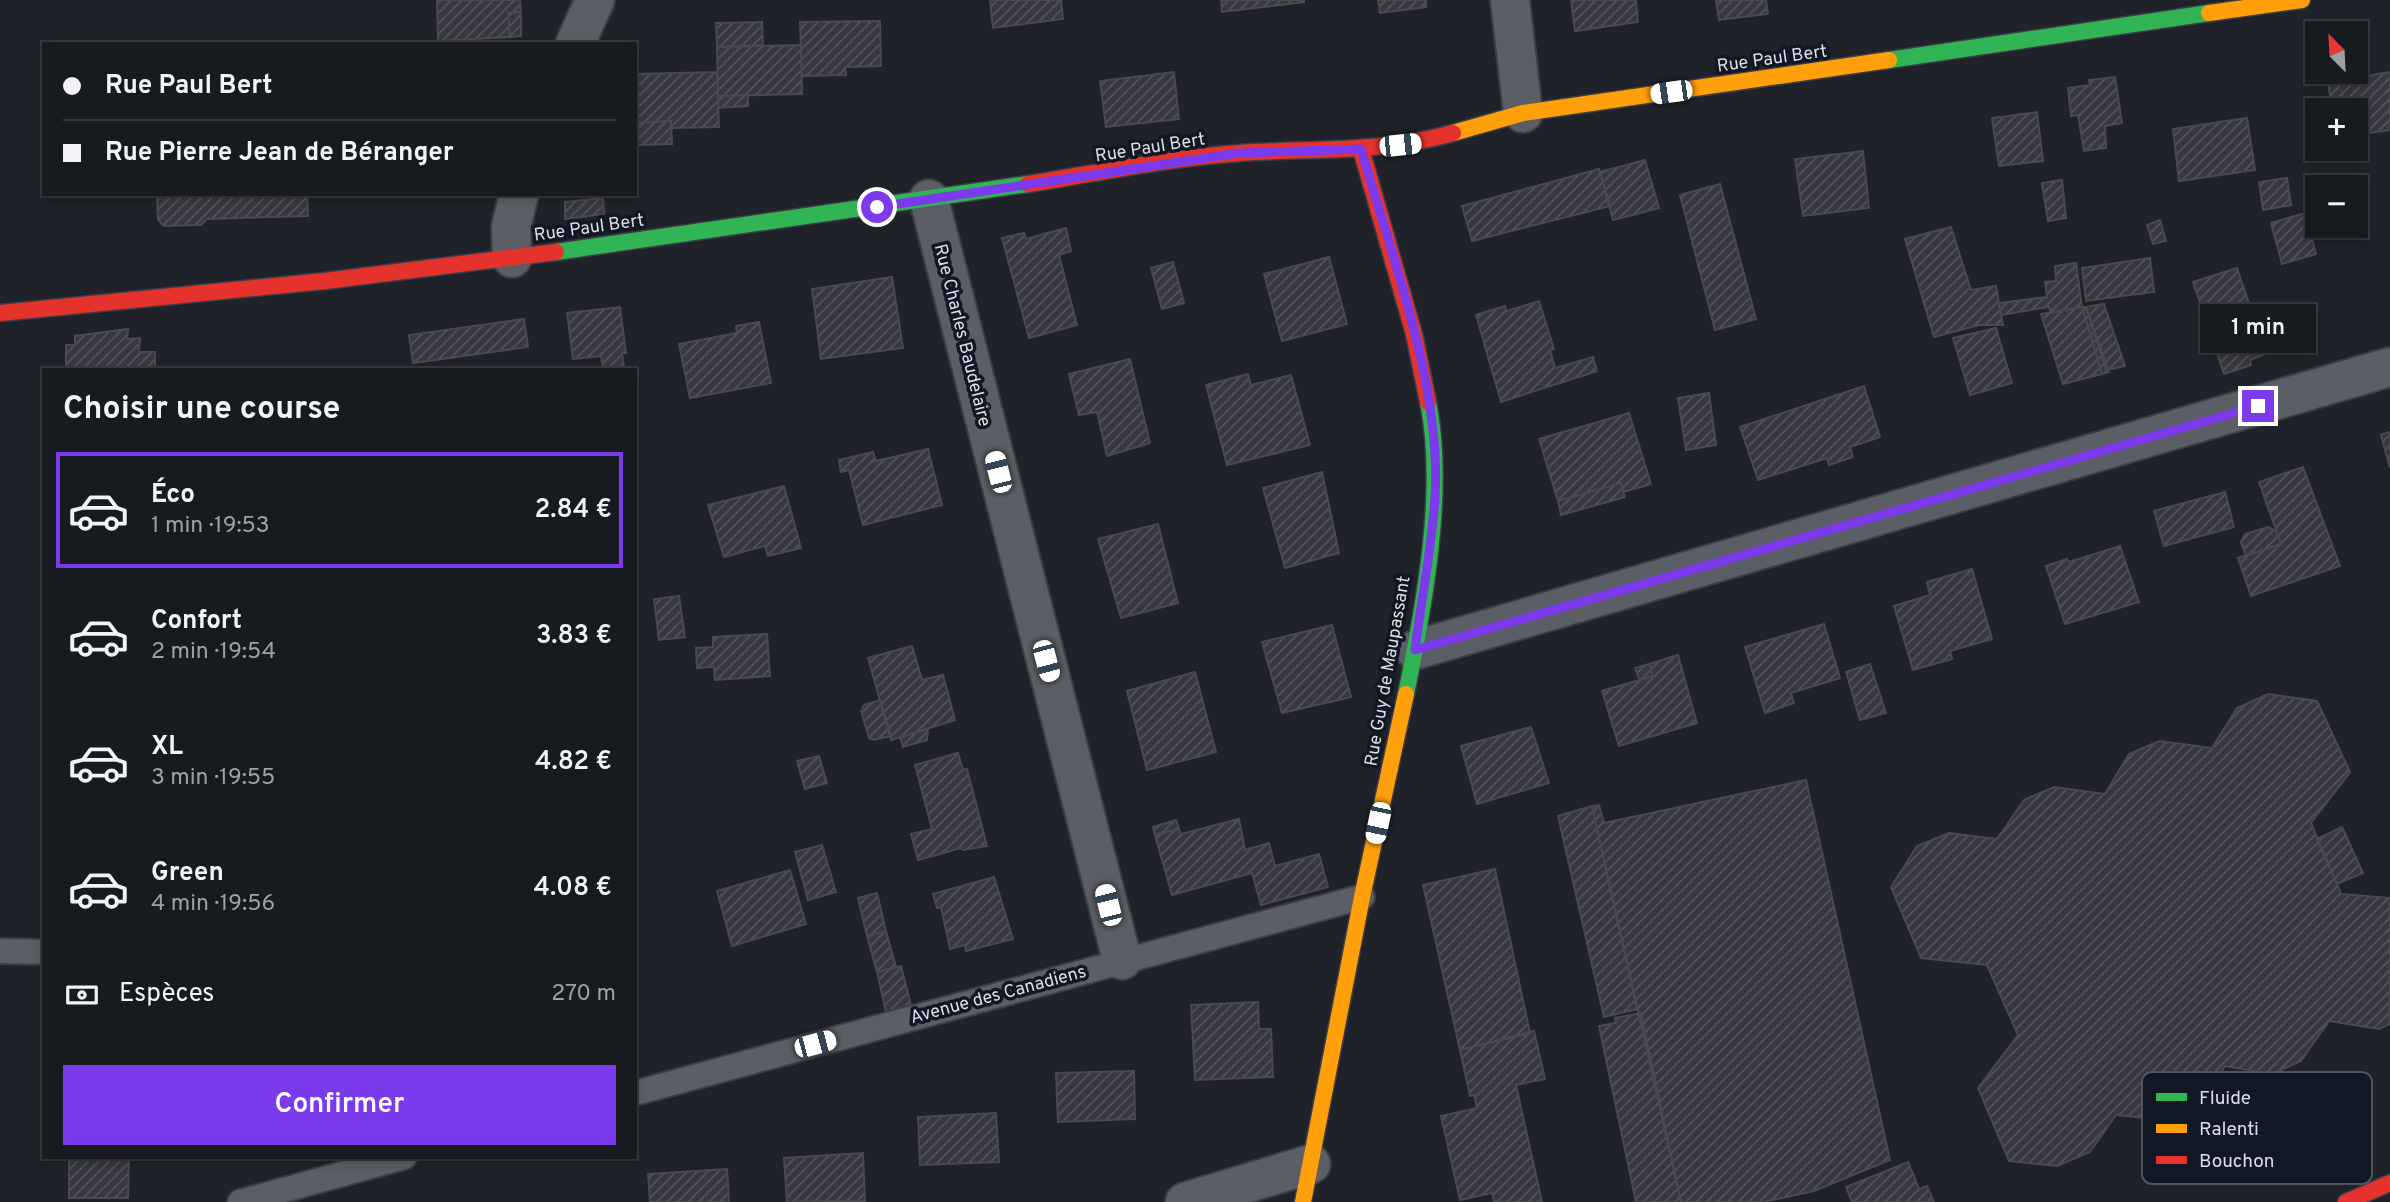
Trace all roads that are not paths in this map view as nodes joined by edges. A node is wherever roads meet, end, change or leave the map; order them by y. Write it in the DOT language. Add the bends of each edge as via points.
graph roads {
  1 [pos="595,0"];
  2 [pos="1510,0"];
  3 [pos="2302,0"];
  4 [pos="576,42"];
  5 [pos="1523,113"];
  6 [pos="1361,149"];
  7 [pos="519,196"];
  8 [pos="929,200"];
  9 [pos="512,257"];
  10 [pos="0,313"];
  11 [pos="2390,368"];
  12 [pos="1415,650"];
  13 [pos="1362,897"];
  14 [pos="0,951"];
  15 [pos="42,952"];
  16 [pos="1122,960"];
  17 [pos="637,1092"];
  18 [pos="397,1159"];
  19 [pos="1311,1164"];
  20 [pos="2390,1183"];
  21 [pos="240,1202"];
  22 [pos="1185,1202"];
  23 [pos="1303,1202"];
  24 [pos="2346,1202"];
  1 -- 4 [label="street"];
  2 -- 5 [label="street"];
  3 -- 5 [label="street, Rue Paul Bert"];
  5 -- 6 [label="street, Rue Paul Bert" via="1419,143"];
  6 -- 8 [label="street, Rue Paul Bert" via="1239,153"];
  6 -- 12 [label="street, Rue Guy de Maupassant" via="1414,334 1431,418 1436,496"];
  7 -- 9 [label="street" via="511,227"];
  8 -- 9 [label="street, Rue Paul Bert"];
  8 -- 16 [label="street, Rue Charles Baudelaire"];
  9 -- 10 [label="street, Rue Paul Bert" via="325,281"];
  11 -- 12 [label="street"];
  12 -- 13 [label="street, Rue Guy de Maupassant"];
  13 -- 16 [label="lane, Avenue des Canadiens"];
  13 -- 19 [label="street, Rue Guy de Maupassant"];
  14 -- 15 [label="lane"];
  16 -- 17 [label="lane, Avenue des Canadiens"];
  18 -- 21 [label="lane"];
  19 -- 22 [label="street"];
  19 -- 23 [label="street, Rue Guy de Maupassant"];
  20 -- 24 [label="street"];
}
